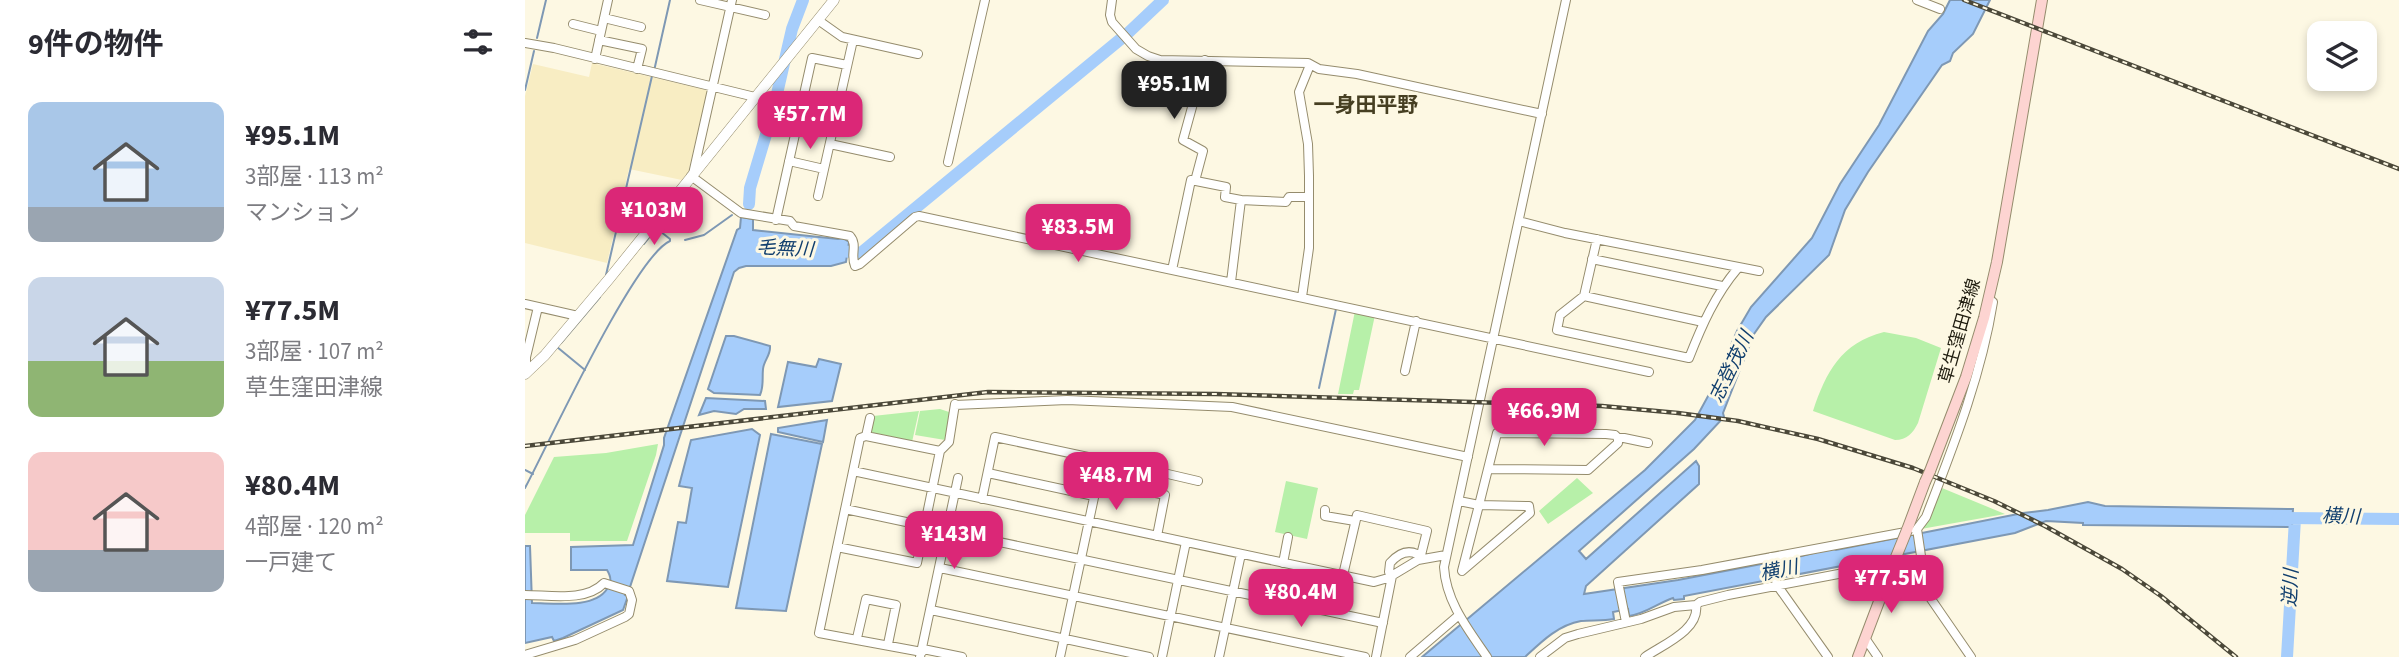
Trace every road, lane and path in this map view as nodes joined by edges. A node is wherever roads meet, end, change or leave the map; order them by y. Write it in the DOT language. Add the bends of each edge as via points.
graph roads {
  1 [pos="608,0"];
  2 [pos="701,0"];
  3 [pos="834,0"];
  4 [pos="985,0"];
  5 [pos="1112,0"];
  6 [pos="1566,0"];
  7 [pos="1917,0"];
  8 [pos="2042,0"];
  9 [pos="732,4"];
  10 [pos="1941,9"];
  11 [pos="765,15"];
  12 [pos="604,18"];
  13 [pos="818,20"];
  14 [pos="573,24"];
  15 [pos="641,27"];
  16 [pos="600,35"];
  17 [pos="853,40"];
  18 [pos="525,43"];
  19 [pos="918,54"];
  20 [pos="595,60"];
  21 [pos="1205,60"];
  22 [pos="847,65"];
  23 [pos="1310,65"];
  24 [pos="637,69"];
  25 [pos="713,87"];
  26 [pos="755,97"];
  27 [pos="1542,114"];
  28 [pos="829,144"];
  29 [pos="890,157"];
  30 [pos="789,161"];
  31 [pos="948,162"];
  32 [pos="824,169"];
  33 [pos="692,175"];
  34 [pos="1195,181"];
  35 [pos="818,196"];
  36 [pos="1308,197"];
  37 [pos="1241,200"];
  38 [pos="776,219"];
  39 [pos="1519,221"];
  40 [pos="1597,239"];
  41 [pos="1592,259"];
  42 [pos="1738,268"];
  43 [pos="1172,270"];
  44 [pos="1759,271"];
  45 [pos="1231,282"];
  46 [pos="1723,286"];
  47 [pos="1584,296"];
  48 [pos="1302,297"];
  49 [pos="1989,299"];
  50 [pos="525,304"];
  51 [pos="538,307"];
  52 [pos="578,316"];
  53 [pos="1416,321"];
  54 [pos="1703,322"];
  55 [pos="1494,338"];
  56 [pos="1405,372"];
  57 [pos="1649,372"];
  58 [pos="526,373"];
  59 [pos="870,418"];
  60 [pos="866,436"];
  61 [pos="1618,439"];
  62 [pos="1648,443"];
  63 [pos="940,451"];
  64 [pos="1468,457"];
  65 [pos="1489,470"];
  66 [pos="853,471"];
  67 [pos="988,474"];
  68 [pos="958,478"];
  69 [pos="1198,481"];
  70 [pos="933,488"];
  71 [pos="955,493"];
  72 [pos="1094,496"];
  73 [pos="982,499"];
  74 [pos="1459,501"];
  75 [pos="1479,505"];
  76 [pos="845,509"];
  77 [pos="1328,517"];
  78 [pos="1089,521"];
  79 [pos="1355,521"];
  80 [pos="925,526"];
  81 [pos="1914,530"];
  82 [pos="947,531"];
  83 [pos="1157,536"];
  84 [pos="1288,537"];
  85 [pos="1185,542"];
  86 [pos="837,547"];
  87 [pos="1241,554"];
  88 [pos="1446,555"];
  89 [pos="1771,557"];
  90 [pos="1920,558"];
  91 [pos="1081,559"];
  92 [pos="1420,559"];
  93 [pos="1283,563"];
  94 [pos="940,568"];
  95 [pos="1462,570"];
  96 [pos="1343,575"];
  97 [pos="1392,576"];
  98 [pos="1178,580"];
  99 [pos="1446,583"];
  100 [pos="1777,584"];
  101 [pos="1233,591"];
  102 [pos="530,595"];
  103 [pos="1073,597"];
  104 [pos="1696,605"];
  105 [pos="931,610"];
  106 [pos="1460,617"];
  107 [pos="1170,618"];
  108 [pos="1626,622"];
  109 [pos="1383,623"];
  110 [pos="1225,628"];
  111 [pos="1865,638"];
  112 [pos="857,639"];
  113 [pos="1064,639"];
  114 [pos="888,644"];
  115 [pos="922,652"];
  116 [pos="1329,653"];
  117 [pos="525,654"];
  118 [pos="962,657"];
  119 [pos="1060,657"];
  120 [pos="1149,657"];
  121 [pos="1162,657"];
  122 [pos="1219,657"];
  123 [pos="1365,657"];
  124 [pos="1375,657"];
  125 [pos="1410,657"];
  126 [pos="1487,657"];
  127 [pos="1540,657"];
  128 [pos="1645,657"];
  129 [pos="1828,657"];
  130 [pos="1858,657"];
  131 [pos="1878,657"];
  132 [pos="1971,657"];
  1 -- 12 [label="street"];
  2 -- 9 [label="street"];
  3 -- 13 [label="street"];
  4 -- 31 [label="street"];
  5 -- 21 [label="street" via="1110,15 1115,27 1136,49 1160,60"];
  6 -- 27 [label="street"];
  7 -- 10 [label="street"];
  8 -- 49 [label="main road, 草生窪田津線"];
  9 -- 11 [label="street"];
  9 -- 25 [label="street"];
  12 -- 15 [label="street"];
  12 -- 16 [label="street"];
  13 -- 17 [label="street"];
  13 -- 26 [label="street"];
  14 -- 16 [label="street"];
  16 -- 20 [label="street"];
  16 -- 24 [label="street" via="642,49"];
  17 -- 19 [label="street"];
  17 -- 22 [label="street"];
  18 -- 20 [label="street"];
  20 -- 24 [label="street"];
  21 -- 23 [label="street"];
  21 -- 34 [label="street" via="1183,140 1203,151"];
  22 -- 28 [label="street"];
  22 -- 30 [label="street" via="812,58"];
  23 -- 27 [label="street"];
  23 -- 36 [label="street" via="1299,92 1308,144"];
  24 -- 25 [label="street"];
  25 -- 26 [label="street"];
  25 -- 33 [label="street"];
  26 -- 33 [label="street"];
  27 -- 39 [label="street"];
  28 -- 29 [label="street"];
  28 -- 32 [label="street"];
  30 -- 32 [label="street"];
  30 -- 38 [label="street"];
  32 -- 35 [label="street"];
  33 -- 38 [label="street" via="741,213"];
  33 -- 52 [label="street"];
  34 -- 37 [label="street" via="1226,187 1225,197"];
  34 -- 43 [label="street" via="1191,180"];
  36 -- 37 [label="street" via="1289,197 1286,202"];
  36 -- 48 [label="street" via="1309,248"];
  37 -- 45 [label="street"];
  38 -- 43 [label="street" via="850,236 855,266 919,216"];
  39 -- 40 [label="street"];
  39 -- 55 [label="street"];
  40 -- 41 [label="street"];
  40 -- 42 [label="street"];
  41 -- 46 [label="street"];
  41 -- 47 [label="street"];
  42 -- 44 [label="street"];
  42 -- 46 [label="street"];
  43 -- 45 [label="street"];
  45 -- 48 [label="street"];
  46 -- 54 [label="street"];
  47 -- 54 [label="street"];
  47 -- 54 [label="street" via="1560,315 1557,330 1689,358"];
  48 -- 53 [label="street"];
  49 -- 81 [label="main road, 草生窪田津線"];
  49 -- 81 [label="street" via="1993,302 1990,322 1961,427 1926,517"];
  50 -- 51 [label="street"];
  51 -- 52 [label="street"];
  51 -- 58 [label="street"];
  52 -- 58 [label="street"];
  53 -- 55 [label="street"];
  53 -- 56 [label="street"];
  55 -- 57 [label="street"];
  55 -- 64 [label="street"];
  59 -- 60 [label="street"];
  60 -- 63 [label="street"];
  60 -- 66 [label="street" via="860,438"];
  61 -- 62 [label="street"];
  61 -- 65 [label="street" via="1588,470"];
  61 -- 65 [label="street" via="1606,434 1497,433"];
  63 -- 64 [label="street" via="949,442 955,404 1067,400 1232,407"];
  63 -- 70 [label="street"];
  64 -- 74 [label="street"];
  65 -- 75 [label="street"];
  66 -- 70 [label="street"];
  66 -- 76 [label="street"];
  67 -- 72 [label="street"];
  67 -- 72 [label="street" via="995,437 1102,460"];
  67 -- 73 [label="street"];
  68 -- 71 [label="street"];
  69 -- 83 [label="street" via="1142,468 1138,489 1165,495"];
  70 -- 71 [label="street"];
  70 -- 80 [label="street"];
  71 -- 73 [label="street"];
  71 -- 82 [label="street"];
  72 -- 78 [label="street"];
  73 -- 78 [label="street"];
  74 -- 75 [label="street"];
  74 -- 88 [label="street"];
  75 -- 95 [label="street"];
  75 -- 95 [label="street" via="1529,506 1530,513"];
  76 -- 80 [label="street"];
  76 -- 86 [label="street"];
  77 -- 79 [label="street"];
  78 -- 83 [label="street"];
  78 -- 91 [label="street"];
  79 -- 92 [label="street" via="1357,515 1427,531"];
  79 -- 96 [label="street"];
  80 -- 86 [label="street" via="917,563"];
  81 -- 89 [label="street"];
  81 -- 90 [label="street"];
  81 -- 111 [label="main road, 草生窪田津線, bridge" via="1894,562"];
  82 -- 91 [label="street"];
  82 -- 94 [label="street"];
  83 -- 85 [label="street"];
  84 -- 93 [label="street"];
  85 -- 87 [label="street"];
  85 -- 98 [label="street"];
  86 -- 112 [label="street" via="819,633"];
  87 -- 93 [label="street"];
  87 -- 101 [label="street"];
  88 -- 92 [label="street"];
  88 -- 99 [label="street"];
  89 -- 100 [label="street"];
  89 -- 108 [label="street" via="1618,582"];
  90 -- 100 [label="street" via="1889,560"];
  90 -- 132 [label="street" via="1920,583"];
  91 -- 98 [label="street"];
  91 -- 103 [label="street"];
  92 -- 97 [label="street"];
  92 -- 97 [label="street" via="1414,552 1398,555 1389,568"];
  93 -- 96 [label="street"];
  94 -- 103 [label="street"];
  94 -- 105 [label="street"];
  95 -- 99 [label="street"];
  96 -- 97 [label="street" via="1374,582"];
  97 -- 109 [label="street"];
  98 -- 101 [label="street"];
  98 -- 107 [label="street"];
  99 -- 106 [label="street"];
  100 -- 104 [label="street"];
  100 -- 129 [label="street"];
  101 -- 109 [label="street"];
  101 -- 110 [label="street"];
  102 -- 117 [label="street" via="583,594 608,583 629,591 632,600 625,617 575,640"];
  103 -- 107 [label="street"];
  103 -- 113 [label="street"];
  104 -- 108 [label="street"];
  104 -- 128 [label="street" via="1692,625"];
  105 -- 113 [label="street"];
  105 -- 115 [label="street"];
  106 -- 125 [label="street"];
  106 -- 126 [label="street"];
  107 -- 110 [label="street"];
  107 -- 121 [label="street"];
  108 -- 127 [label="street" via="1565,638"];
  109 -- 124 [label="street"];
  110 -- 116 [label="street"];
  110 -- 122 [label="street"];
  111 -- 130 [label="main road, 草生窪田津線"];
  111 -- 131 [label="street"];
  112 -- 114 [label="street"];
  112 -- 114 [label="street" via="866,599 896,605"];
  113 -- 119 [label="street"];
  113 -- 120 [label="street"];
  114 -- 115 [label="street"];
  115 -- 118 [label="street"];
  116 -- 123 [label="street"];
}
